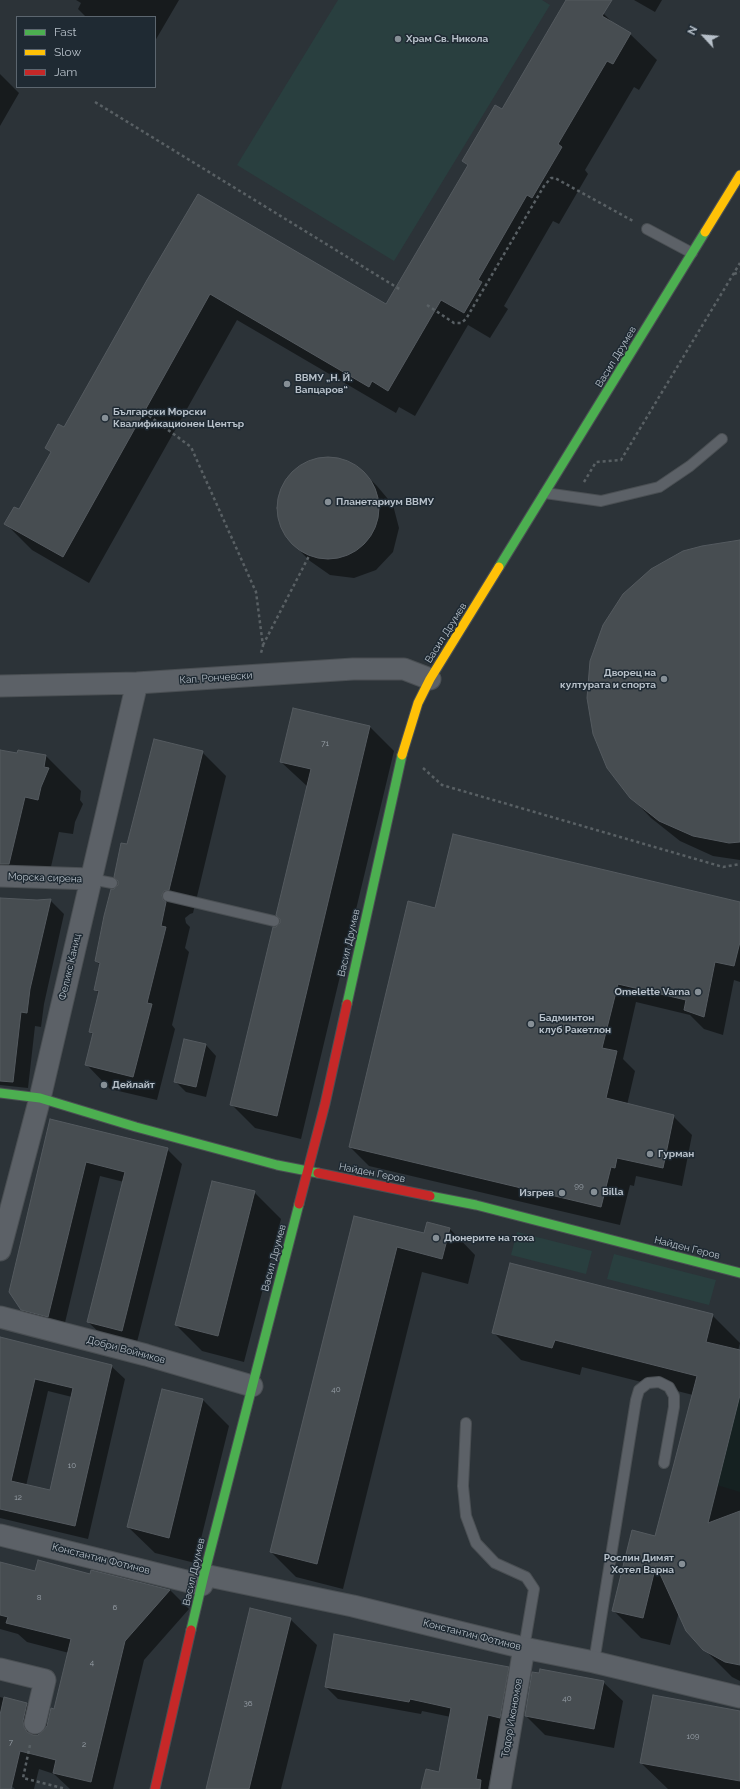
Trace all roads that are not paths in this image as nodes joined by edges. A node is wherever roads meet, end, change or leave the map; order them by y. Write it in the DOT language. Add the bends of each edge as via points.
graph roads {
  1 [pos="740,175"];
  2 [pos="647,229"];
  3 [pos="692,254"];
  4 [pos="722,439"];
  5 [pos="545,493"];
  6 [pos="430,679"];
  7 [pos="137,683"];
  8 [pos="0,686"];
  9 [pos="0,876"];
  10 [pos="91,880"];
  11 [pos="112,883"];
  12 [pos="168,896"];
  13 [pos="274,921"];
  14 [pos="0,1092"];
  15 [pos="40,1098"];
  16 [pos="307,1171"];
  17 [pos="0,1250"];
  18 [pos="740,1273"];
  19 [pos="0,1317"];
  20 [pos="252,1386"];
  21 [pos="466,1423"];
  22 [pos="664,1462"];
  23 [pos="0,1535"];
  24 [pos="203,1580"];
  25 [pos="524,1648"];
  26 [pos="594,1662"];
  27 [pos="0,1669"];
  28 [pos="740,1698"];
  29 [pos="35,1723"];
  30 [pos="156,1789"];
  31 [pos="500,1789"];
  1 -- 3 [label="street, Васил Друмев"];
  2 -- 3 [label="lane"];
  3 -- 5 [label="street, Васил Друмев"];
  4 -- 5 [label="lane" via="690,466 659,487 601,501"];
  5 -- 6 [label="street, Васил Друмев"];
  6 -- 7 [label="street, Кап. Рончевски" via="404,669 353,669"];
  6 -- 16 [label="street, Васил Друмев" via="418,703 403,752 325,1104"];
  7 -- 8 [label="street, Кап. Рончевски"];
  7 -- 10 [label="street, Феликс Каниц"];
  9 -- 10 [label="street, Морска сирена"];
  10 -- 11 [label="lane"];
  10 -- 15 [label="street, Феликс Каниц"];
  12 -- 13 [label="lane"];
  14 -- 15 [label="street, Найден Геров"];
  15 -- 16 [label="street, Найден Геров" via="136,1127"];
  15 -- 17 [label="street, Феликс Каниц"];
  16 -- 18 [label="street, Найден Геров" via="476,1205"];
  16 -- 20 [label="street, Васил Друмев"];
  19 -- 20 [label="street, Добри Войников"];
  20 -- 24 [label="street, Васил Друмев"];
  21 -- 25 [label="lane" via="463,1486 466,1516 476,1544 495,1563 526,1577 534,1589"];
  22 -- 26 [label="lane" via="674,1396 669,1387 659,1382 648,1383 640,1390 636,1400"];
  23 -- 24 [label="street, Константин Фотинов"];
  24 -- 25 [label="street, Константин Фотинов" via="353,1606"];
  24 -- 30 [label="street, Васил Друмев"];
  25 -- 26 [label="street, Константин Фотинов"];
  25 -- 31 [label="street, Тодор Икономов"];
  26 -- 28 [label="street, Константин Фотинов"];
  27 -- 29 [label="street" via="45,1680"];
}
